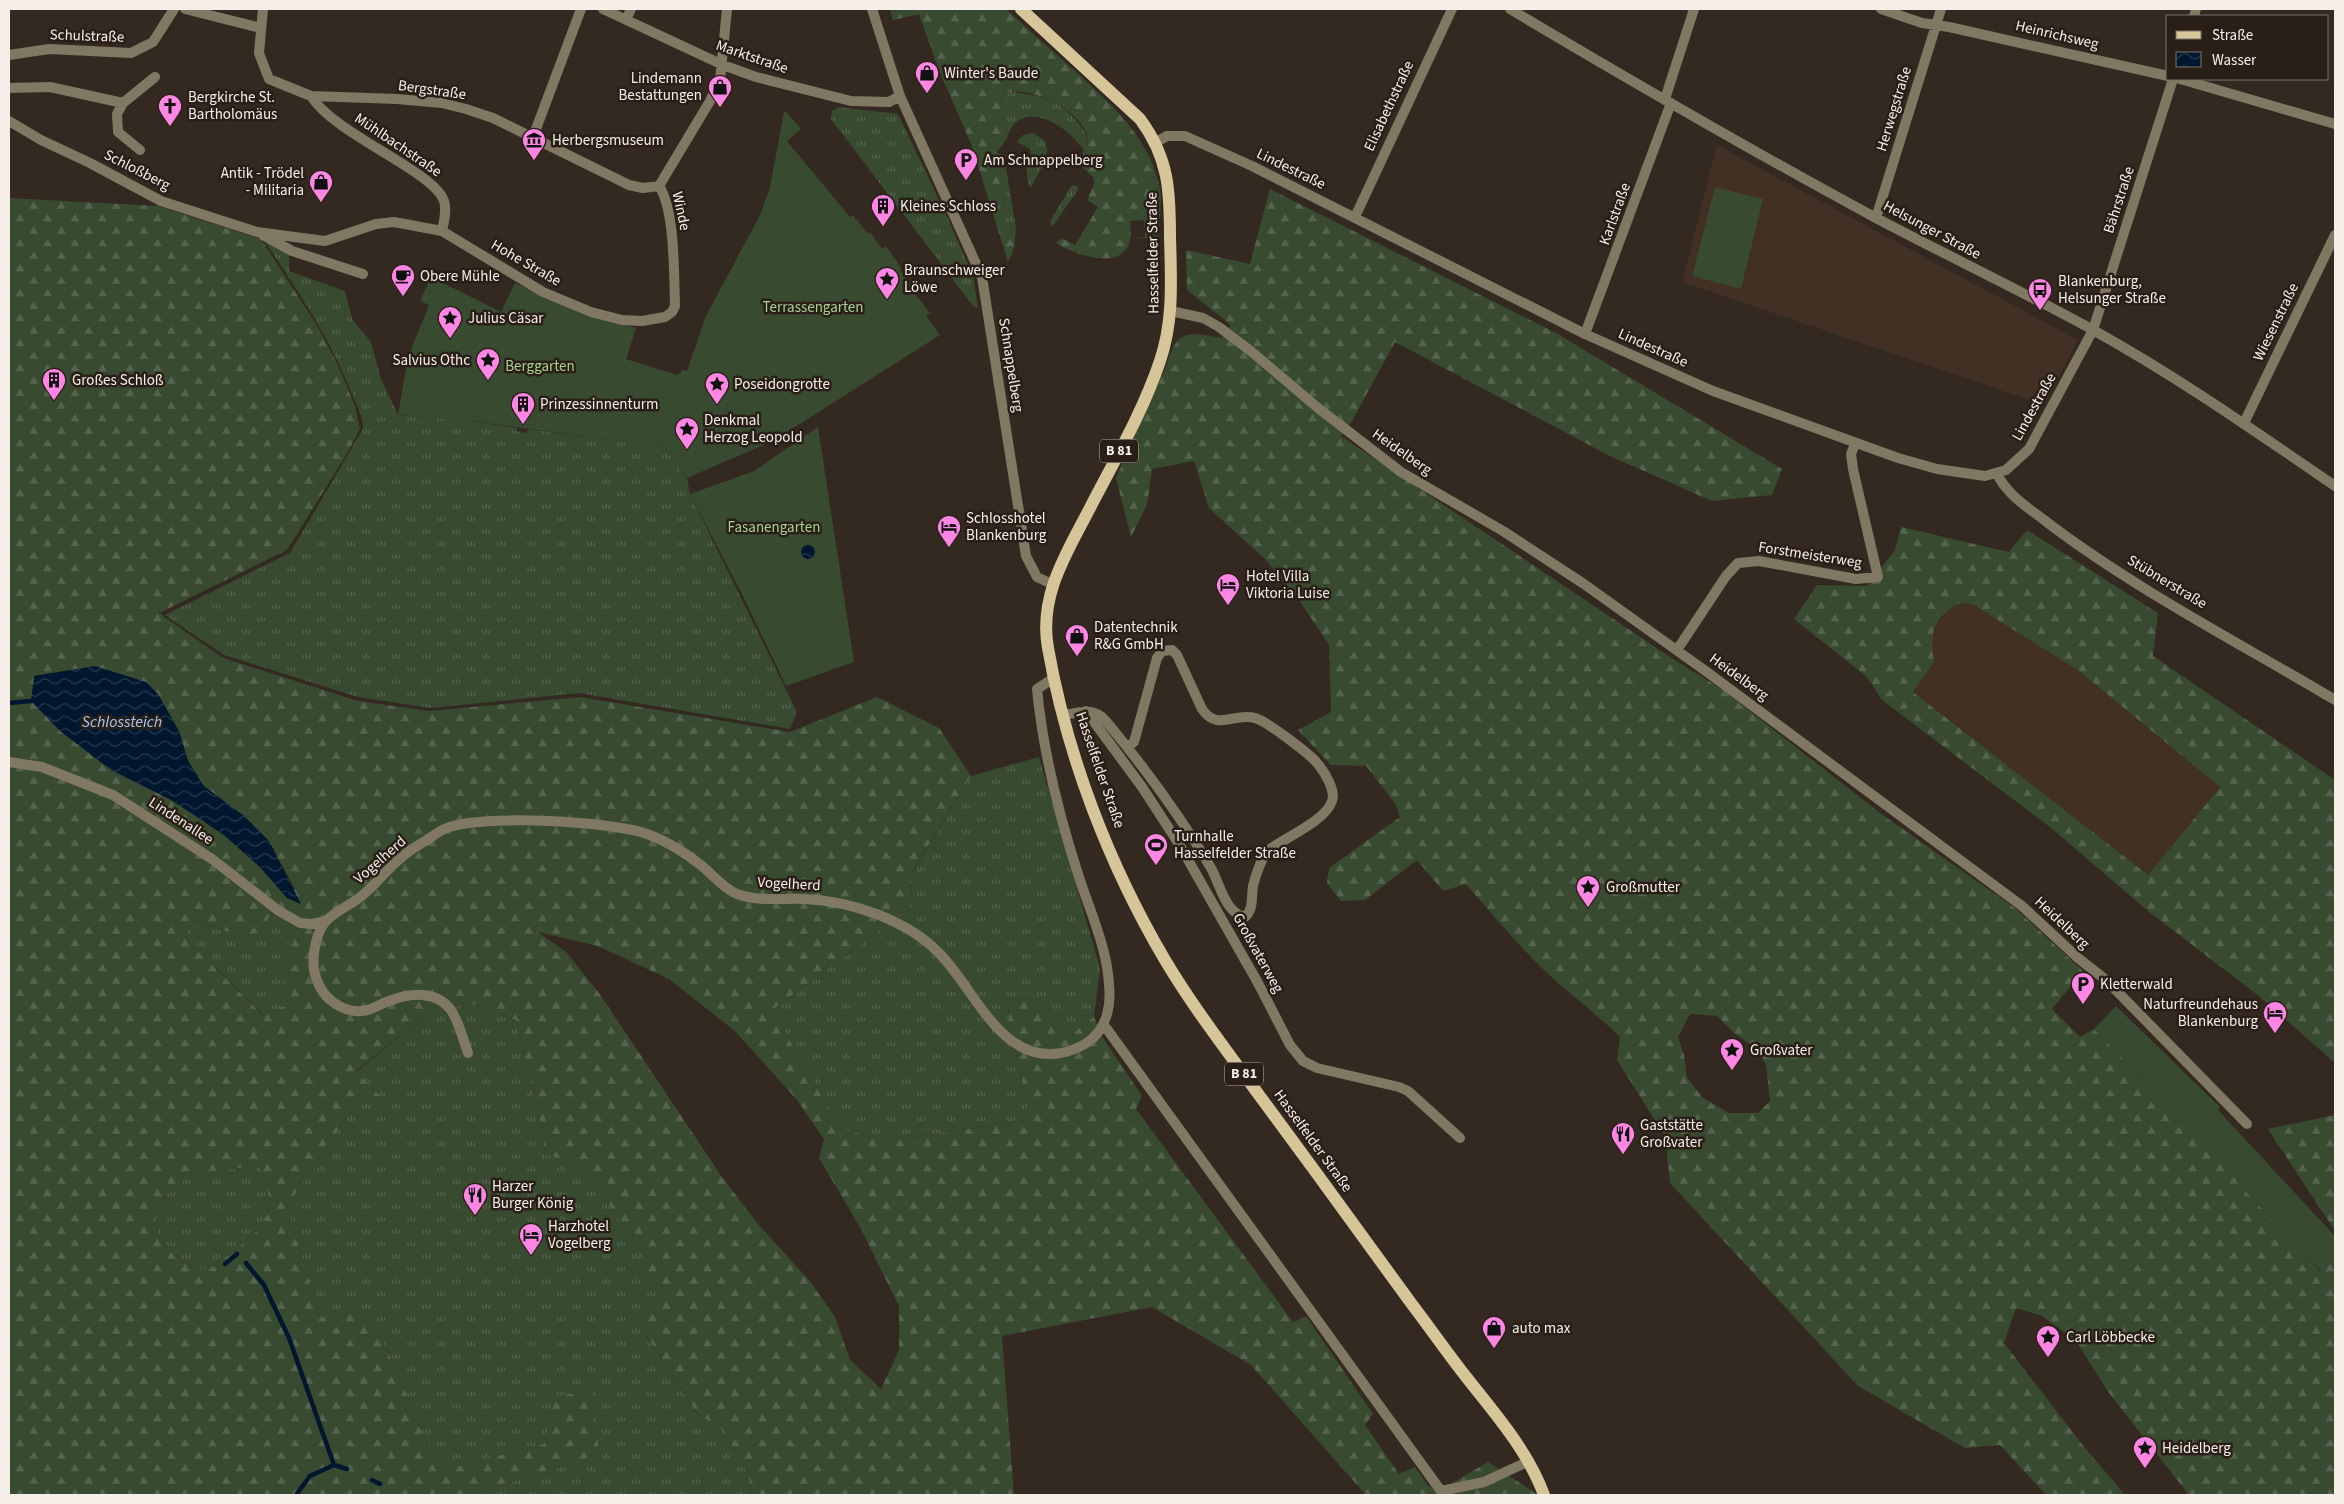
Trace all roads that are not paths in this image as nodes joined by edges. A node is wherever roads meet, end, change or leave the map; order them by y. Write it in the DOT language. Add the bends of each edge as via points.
graph roads {
  1 [pos="174,9"];
  2 [pos="184,9"];
  3 [pos="263,9"];
  4 [pos="581,9"];
  5 [pos="603,9"];
  6 [pos="631,9"];
  7 [pos="727,9"];
  8 [pos="872,9"];
  9 [pos="1021,9"];
  10 [pos="1452,9"];
  11 [pos="1510,9"];
  12 [pos="1694,9"];
  13 [pos="1882,9"];
  14 [pos="1941,9"];
  15 [pos="626,20"];
  16 [pos="1936,25"];
  17 [pos="261,28"];
  18 [pos="9,55"];
  19 [pos="723,65"];
  20 [pos="2166,76"];
  21 [pos="155,77"];
  22 [pos="2173,80"];
  23 [pos="2183,80"];
  24 [pos="9,88"];
  25 [pos="311,96"];
  26 [pos="900,96"];
  27 [pos="1668,101"];
  28 [pos="123,103"];
  29 [pos="9,121"];
  30 [pos="2335,124"];
  31 [pos="533,137"];
  32 [pos="1156,142"];
  33 [pos="140,150"];
  34 [pos="659,186"];
  35 [pos="1355,217"];
  36 [pos="1876,218"];
  37 [pos="376,224"];
  38 [pos="442,231"];
  39 [pos="258,232"];
  40 [pos="2335,235"];
  41 [pos="363,274"];
  42 [pos="1171,311"];
  43 [pos="665,317"];
  44 [pos="2093,330"];
  45 [pos="1585,334"];
  46 [pos="2244,423"];
  47 [pos="1855,444"];
  48 [pos="1996,474"];
  49 [pos="2335,486"];
  50 [pos="1052,584"];
  51 [pos="1677,650"];
  52 [pos="1054,678"];
  53 [pos="2335,700"];
  54 [pos="1086,711"];
  55 [pos="1064,715"];
  56 [pos="1127,747"];
  57 [pos="9,762"];
  58 [pos="326,921"];
  59 [pos="1104,1025"];
  60 [pos="468,1053"];
  61 [pos="2247,1124"];
  62 [pos="1460,1138"];
  63 [pos="1529,1461"];
  64 [pos="1544,1495"];
  1 -- 18 [label="street, Schulstraße" via="153,42 131,53 49,49"];
  2 -- 17 [label="street"];
  3 -- 17 [label="street, Bergstraße"];
  4 -- 31 [label="street"];
  5 -- 15 [label="street, Marktstraße"];
  6 -- 15 [label="street"];
  7 -- 19 [label="street, Winde"];
  8 -- 26 [label="street, Schnappelberg"];
  9 -- 32 [label="main road, Hasselfelder Straße / B 81" via="1134,112"];
  10 -- 35 [label="street, Elisabethstraße"];
  11 -- 27 [label="street, Helsunger Straße"];
  12 -- 27 [label="street, Karlstraße"];
  13 -- 16 [label="street, Heinrichsweg"];
  14 -- 16 [label="street, Herwegstraße"];
  15 -- 19 [label="street, Marktstraße"];
  16 -- 20 [label="street, Heinrichsweg"];
  16 -- 36 [label="street, Herwegstraße"];
  17 -- 25 [label="street, Bergstraße" via="259,53 269,79"];
  19 -- 26 [label="street, Marktstraße" via="756,77 851,101 889,102"];
  19 -- 34 [label="street, Winde" via="710,101"];
  21 -- 28 [label="street"];
  22 -- 44 [label="street, Bährstraße"];
  23 -- 30 [label="street"];
  24 -- 28 [label="street" via="50,87"];
  25 -- 31 [label="street, Bergstraße" via="442,103 492,118"];
  25 -- 38 [label="street, Mühlbachstraße" via="318,106 359,138 434,187 444,201"];
  26 -- 50 [label="street, Schnappelberg" via="982,277 1026,556 1037,577"];
  27 -- 36 [label="street, Helsunger Straße"];
  27 -- 45 [label="street, Karlstraße"];
  28 -- 33 [label="street" via="117,114 118,132"];
  29 -- 39 [label="street, Schloßberg" via="161,201"];
  31 -- 34 [label="street, Bergstraße" via="629,185 643,188"];
  32 -- 35 [label="street, Lindestraße" via="1167,136 1185,136"];
  32 -- 42 [label="main road, Hasselfelder Straße / B 81" via="1163,158 1170,195"];
  34 -- 43 [label="street, Winde" via="666,200 674,272 675,306"];
  35 -- 45 [label="street, Lindestraße"];
  36 -- 44 [label="street, Helsunger Straße"];
  37 -- 38 [label="street, Hohe Straße" via="394,222"];
  37 -- 39 [label="street, Schloßberg" via="325,241"];
  38 -- 43 [label="street, Hohe Straße" via="567,304 622,320"];
  39 -- 41 [label="street, Schloßberg" via="292,251"];
  40 -- 46 [label="street, Wiesenstraße"];
  42 -- 50 [label="main road, Hasselfelder Straße / B 81" via="1164,348 1153,379"];
  42 -- 51 [label="street, Heidelberg" via="1203,318 1219,327 1401,472 1503,531"];
  44 -- 46 [label="street, Helsunger Straße"];
  44 -- 48 [label="street, Lindestraße" via="2029,449 2013,465"];
  45 -- 47 [label="street, Lindestraße" via="1714,391"];
  46 -- 49 [label="street, Helsunger Straße"];
  47 -- 48 [label="street, Lindestraße" via="1937,469 1968,475"];
  47 -- 51 [label="street, Forstmeisterweg" via="1851,454 1853,469 1878,577 1856,579 1760,561 1738,563"];
  48 -- 53 [label="street, Stübnerstraße" via="2011,494 2074,542 2168,602"];
  50 -- 52 [label="main road, Hasselfelder Straße / B 81" via="1045,626"];
  51 -- 61 [label="street, Heidelberg" via="2022,906 2106,980"];
  52 -- 55 [label="main road, Hasselfelder Straße / B 81"];
  52 -- 59 [label="street" via="1037,689 1040,720 1071,852 1104,954 1110,1004"];
  54 -- 55 [label="street"];
  54 -- 56 [label="street" via="1099,714"];
  54 -- 62 [label="street, Großvaterweg" via="1179,844 1290,1045 1303,1061 1318,1068 1408,1091"];
  55 -- 63 [label="main road, Hasselfelder Straße / B 81" via="1086,787 1114,860 1179,983"];
  56 -- 56 [label="street" via="1206,861 1228,903 1238,915 1245,917 1250,910 1253,888 1266,852 1322,816 1332,801 1330,784 1317,762 1263,721 1247,717 1214,720 1208,717 1172,650 1162,651 1157,658 1134,742"];
  57 -- 58 [label="street, Lindenallee" via="42,767 113,795 212,859 279,911 300,923"];
  58 -- 59 [label="street, Vogelherd" via="364,894 402,857 446,828 487,820 546,821 621,828 649,834 679,850 738,894 758,899 829,900 898,924 935,949 1001,1032 1020,1047 1038,1054 1061,1054 1089,1042"];
  58 -- 60 [label="street" via="314,950 314,970 325,995 348,1010 359,1012 372,1010 403,996 422,993 438,999 450,1010"];
  59 -- 63 [label="street" via="1441,1491 1484,1482"];
  63 -- 64 [label="main road, Hasselfelder Straße / B 81"];
}
